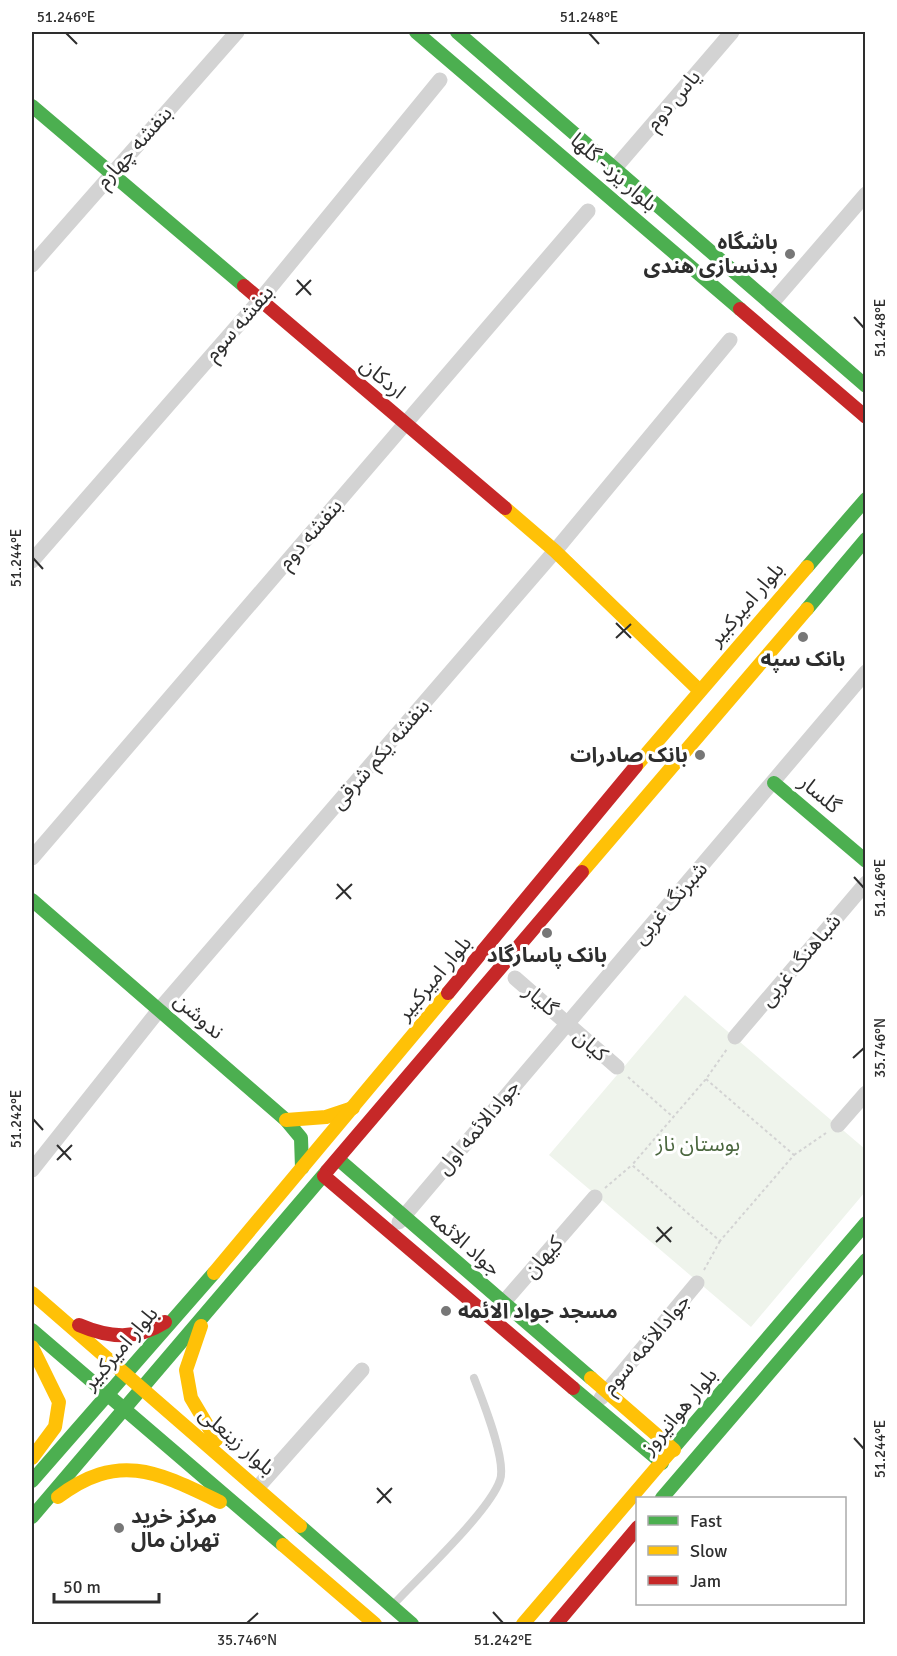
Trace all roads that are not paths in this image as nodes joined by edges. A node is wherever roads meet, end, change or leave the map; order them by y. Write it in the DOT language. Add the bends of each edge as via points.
graph roads {
  1 [pos="237,32"];
  2 [pos="416,32"];
  3 [pos="456,32"];
  4 [pos="732,32"];
  5 [pos="438,50"];
  6 [pos="440,80"];
  7 [pos="32,106"];
  8 [pos="615,168"];
  9 [pos="110,173"];
  10 [pos="866,194"];
  11 [pos="588,211"];
  12 [pos="32,265"];
  13 [pos="260,300"];
  14 [pos="771,304"];
  15 [pos="730,340"];
  16 [pos="866,386"];
  17 [pos="866,417"];
  18 [pos="405,424"];
  19 [pos="866,499"];
  20 [pos="866,539"];
  21 [pos="555,551"];
  22 [pos="32,561"];
  23 [pos="866,672"];
  24 [pos="699,690"];
  25 [pos="774,783"];
  26 [pos="32,858"];
  27 [pos="866,861"];
  28 [pos="866,883"];
  29 [pos="32,900"];
  30 [pos="515,978"];
  31 [pos="159,1010"];
  32 [pos="566,1023"];
  33 [pos="735,1037"];
  34 [pos="617,1067"];
  35 [pos="866,1093"];
  36 [pos="353,1108"];
  37 [pos="286,1120"];
  38 [pos="838,1125"];
  39 [pos="338,1159"];
  40 [pos="302,1168"];
  41 [pos="32,1170"];
  42 [pos="324,1176"];
  43 [pos="595,1197"];
  44 [pos="403,1217"];
  45 [pos="866,1223"];
  46 [pos="391,1232"];
  47 [pos="866,1260"];
  48 [pos="697,1283"];
  49 [pos="32,1294"];
  50 [pos="189,1303"];
  51 [pos="502,1304"];
  52 [pos="205,1315"];
  53 [pos="492,1316"];
  54 [pos="32,1330"];
  55 [pos="32,1347"];
  56 [pos="362,1370"];
  57 [pos="126,1372"];
  58 [pos="474,1378"];
  59 [pos="143,1387"];
  60 [pos="606,1393"];
  61 [pos="107,1395"];
  62 [pos="596,1405"];
  63 [pos="123,1409"];
  64 [pos="674,1450"];
  65 [pos="32,1458"];
  66 [pos="662,1463"];
  67 [pos="32,1481"];
  68 [pos="265,1492"];
  69 [pos="663,1497"];
  70 [pos="243,1512"];
  71 [pos="32,1517"];
  72 [pos="32,1522"];
  73 [pos="636,1529"];
  74 [pos="392,1606"];
  75 [pos="375,1624"];
  76 [pos="412,1624"];
  77 [pos="523,1624"];
  78 [pos="556,1624"];
  1 -- 9 [label="street, بنفشه چهارم"];
  2 -- 5 [label="main road, بلوار یزد- گلها"];
  3 -- 5 [label="main road"];
  3 -- 8 [label="main road, بلوار یزد- گلها"];
  4 -- 8 [label="street, یاس دوم"];
  5 -- 17 [label="main road, بلوار یزد- گلها"];
  6 -- 13 [label="street, بنفشه سوم"];
  7 -- 9 [label="main road, اردکان"];
  8 -- 14 [label="main road, بلوار یزد- گلها"];
  9 -- 12 [label="street, بنفشه چهارم"];
  9 -- 13 [label="main road, اردکان"];
  10 -- 14 [label="street"];
  11 -- 18 [label="street, بنفشه دوم"];
  13 -- 18 [label="main road, اردکان"];
  13 -- 22 [label="street, بنفشه سوم"];
  14 -- 16 [label="main road, بلوار یزد- گلها"];
  15 -- 21 [label="street, بنفشه یکم شرقی"];
  18 -- 21 [label="main road, اردکان"];
  18 -- 26 [label="street, بنفشه دوم"];
  19 -- 24 [label="main road, بلوار امیرکبیر"];
  20 -- 39 [label="main road, بلوار امیرکبیر"];
  21 -- 24 [label="main road, اردکان"];
  21 -- 31 [label="street, بنفشه یکم شرقی"];
  23 -- 25 [label="street, شبرنگ غربی"];
  24 -- 36 [label="main road, بلوار امیرکبیر"];
  25 -- 27 [label="main road, گلسار"];
  25 -- 32 [label="street, شبرنگ غربی"];
  28 -- 33 [label="street, شباهنگ غربی"];
  29 -- 31 [label="main road, ندوشن"];
  30 -- 32 [label="street, گلیار"];
  31 -- 37 [label="main road, ندوشن"];
  31 -- 41 [label="street, بنفشه یکم شرقی"];
  32 -- 34 [label="street, کیان"];
  32 -- 44 [label="street, جوادالائمه اول"];
  35 -- 38 [label="street"];
  36 -- 37 [label="main road" via="326,1117"];
  36 -- 40 [label="main road, بلوار امیرکبیر"];
  37 -- 40 [label="main road, ندوشن" via="301,1138"];
  39 -- 42 [label="main road, بلوار امیرکبیر"];
  39 -- 44 [label="main road, جواد الائمه"];
  40 -- 50 [label="main road, بلوار امیرکبیر"];
  42 -- 46 [label="main road, جواد الائمه"];
  42 -- 52 [label="main road, بلوار امیرکبیر"];
  43 -- 51 [label="street, کیهان"];
  44 -- 46 [label="street, جوادالائمه اول"];
  44 -- 51 [label="main road, جواد الائمه"];
  45 -- 64 [label="main road, بلوار هوانیروز"];
  46 -- 53 [label="main road, جواد الائمه"];
  47 -- 69 [label="main road, بلوار هوانیروز"];
  48 -- 60 [label="street, جوادالائمه سوم"];
  49 -- 50 [label="main road" via="81,1326 108,1337 135,1336 160,1326"];
  49 -- 57 [label="main road, بلوار زینعلی"];
  50 -- 57 [label="main road, بلوار امیرکبیر"];
  51 -- 53 [label="street, کیهان"];
  51 -- 60 [label="main road, جواد الائمه"];
  52 -- 59 [label="main road, بلوار امیرکبیر"];
  52 -- 68 [label="main road" via="186,1370 190,1398 211,1434"];
  53 -- 62 [label="main road, جواد الائمه"];
  54 -- 61 [label="main road"];
  55 -- 65 [label="main road" via="59,1402 55,1427"];
  56 -- 68 [label="street"];
  57 -- 59 [label="main road, بلوار زینعلی"];
  57 -- 61 [label="main road, بلوار امیرکبیر"];
  58 -- 74 [label="lane" via="498,1452 501,1478 486,1504"];
  59 -- 63 [label="main road, بلوار امیرکبیر"];
  59 -- 68 [label="main road, بلوار زینعلی"];
  60 -- 62 [label="street, جوادالائمه سوم"];
  60 -- 64 [label="main road, جواد الائمه"];
  61 -- 63 [label="main road"];
  61 -- 67 [label="main road, بلوار امیرکبیر"];
  62 -- 66 [label="main road, جواد الائمه"];
  63 -- 70 [label="main road"];
  63 -- 71 [label="main road, بلوار امیرکبیر"];
  64 -- 66 [label="main road, بلوار هوانیروز"];
  66 -- 77 [label="main road, بلوار هوانیروز"];
  68 -- 74 [label="main road, بلوار زینعلی"];
  70 -- 72 [label="main road" via="158,1475 131,1468 100,1473 68,1488"];
  70 -- 75 [label="main road"];
  73 -- 78 [label="main road"];
  74 -- 76 [label="main road, بلوار زینعلی"];
}
